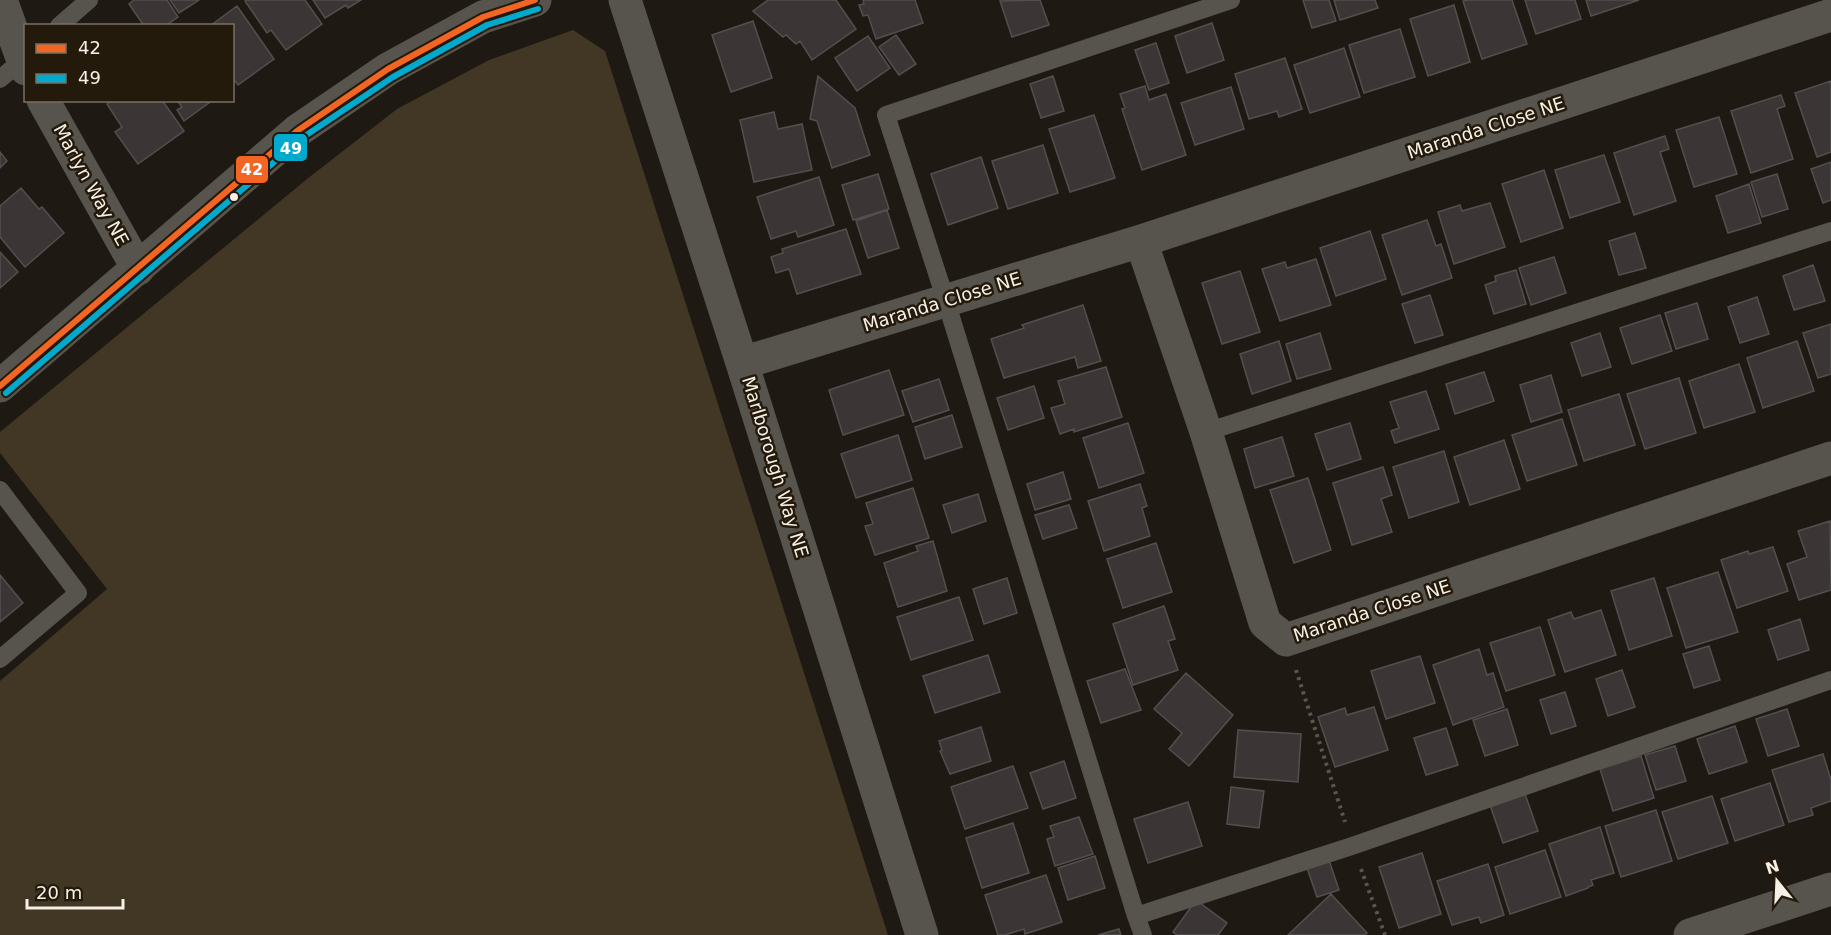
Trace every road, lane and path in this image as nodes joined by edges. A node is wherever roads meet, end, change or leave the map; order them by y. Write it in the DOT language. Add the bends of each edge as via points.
graph roads {
  1 [pos="1,0"];
  2 [pos="89,0"];
  3 [pos="535,0"];
  4 [pos="625,0"];
  5 [pos="1231,0"];
  6 [pos="1831,15"];
  7 [pos="61,24"];
  8 [pos="18,67"];
  9 [pos="44,102"];
  10 [pos="1831,231"];
  11 [pos="1141,241"];
  12 [pos="138,269"];
  13 [pos="946,301"];
  14 [pos="742,363"];
  15 [pos="0,386"];
  16 [pos="1206,432"];
  17 [pos="1831,458"];
  18 [pos="0,490"];
  19 [pos="1286,640"];
  20 [pos="0,659"];
  21 [pos="1831,680"];
  22 [pos="1352,846"];
  23 [pos="1831,890"];
  24 [pos="1137,916"];
  25 [pos="922,935"];
  26 [pos="1143,935"];
  27 [pos="1385,935"];
  28 [pos="1690,935"];
  1 -- 8 [label="street"];
  2 -- 7 [label="lane"];
  3 -- 12 [label="street" via="483,17 388,69 297,131"];
  4 -- 14 [label="street, Marlborough Way NE"];
  5 -- 13 [label="lane" via="886,115"];
  6 -- 11 [label="street, Maranda Close NE"];
  9 -- 12 [label="street, Marlyn Way NE"];
  10 -- 16 [label="lane"];
  11 -- 13 [label="street, Maranda Close NE"];
  11 -- 16 [label="street, Maranda Close NE"];
  12 -- 15 [label="street"];
  13 -- 14 [label="street, Maranda Close NE"];
  13 -- 24 [label="lane"];
  14 -- 25 [label="street, Marlborough Way NE"];
  16 -- 19 [label="street, Maranda Close NE" via="1264,623"];
  17 -- 19 [label="street, Maranda Close NE"];
  18 -- 20 [label="lane" via="78,593"];
  19 -- 22 [label="path"];
  21 -- 22 [label="lane"];
  22 -- 24 [label="lane"];
  22 -- 27 [label="path"];
  23 -- 28 [label="street"];
  24 -- 26 [label="lane"];
}
